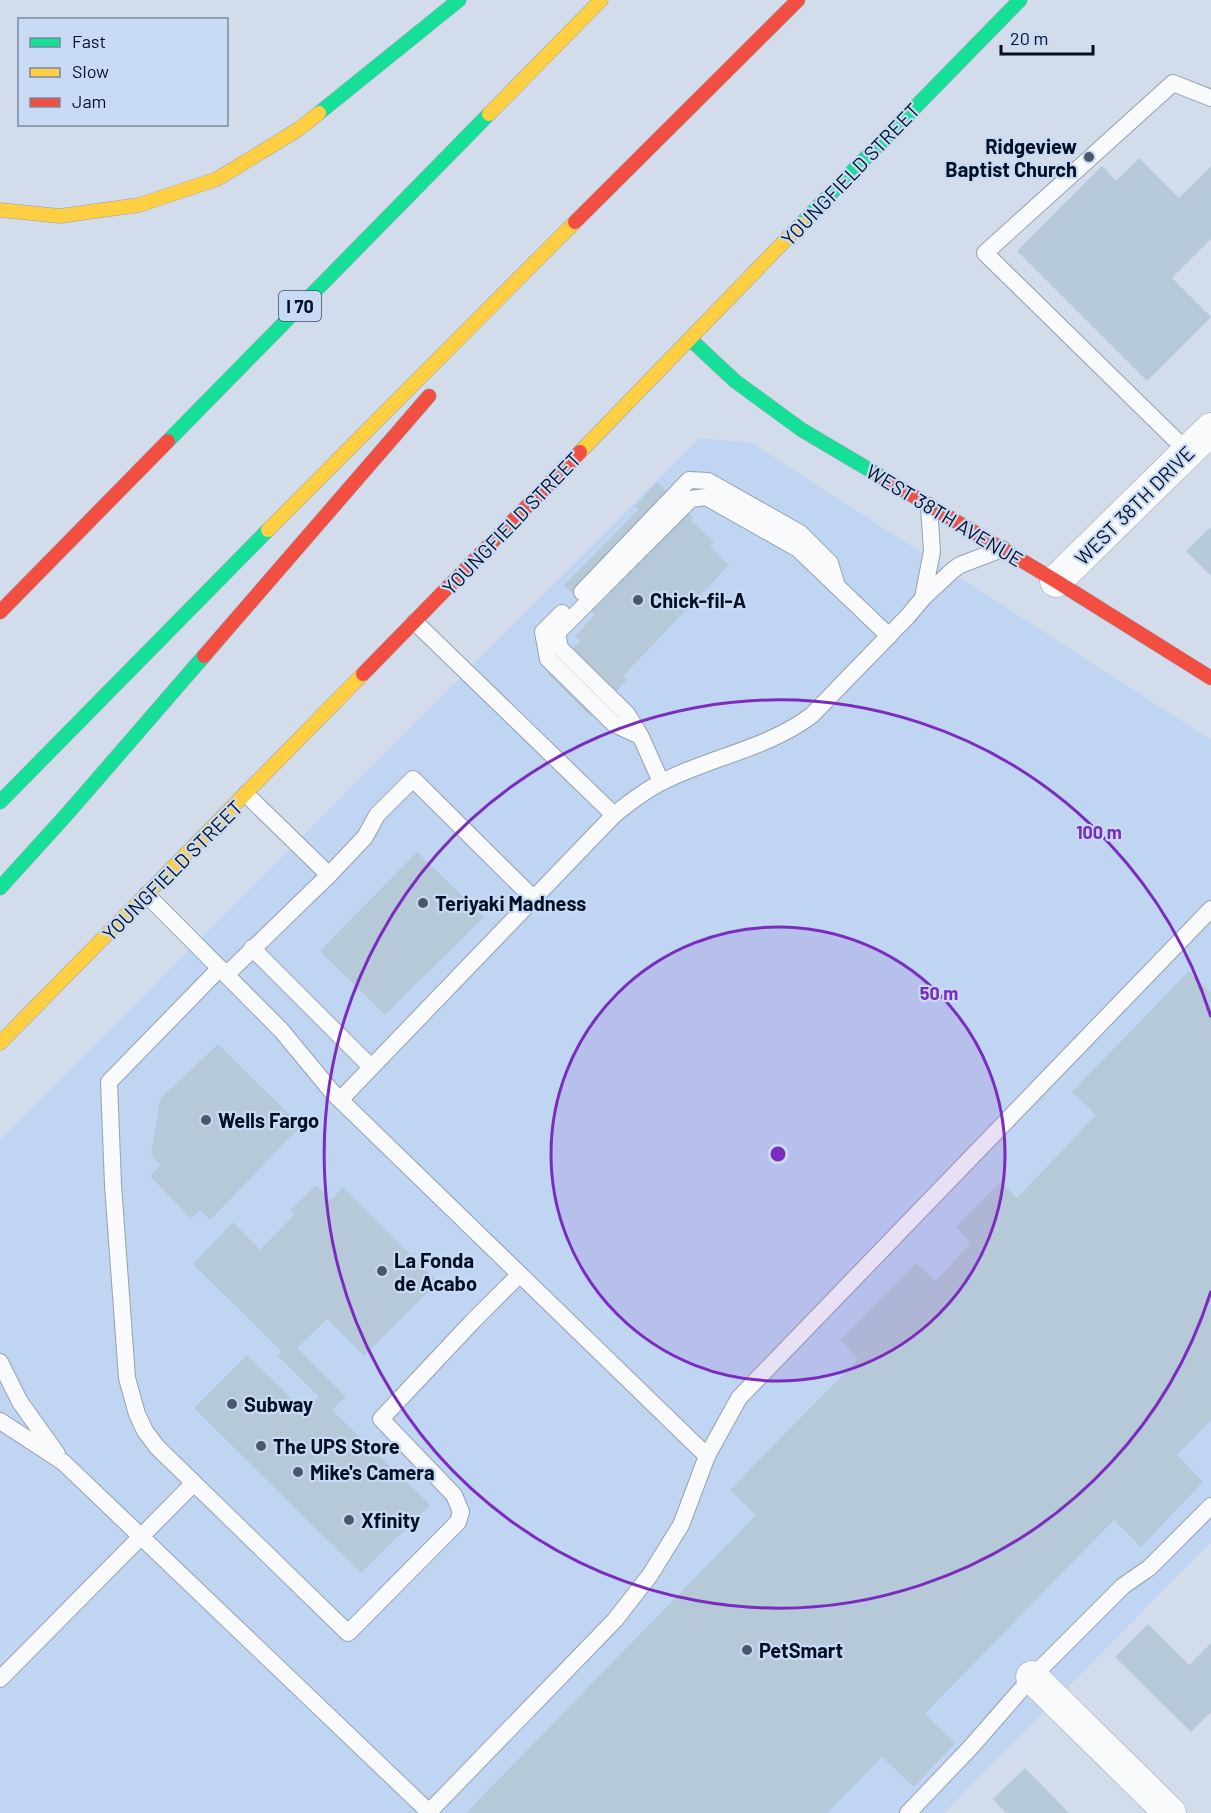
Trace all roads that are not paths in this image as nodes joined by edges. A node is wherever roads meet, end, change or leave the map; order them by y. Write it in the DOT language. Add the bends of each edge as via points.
graph roads {
  1 [pos="459,0"];
  2 [pos="602,0"];
  3 [pos="798,0"];
  4 [pos="1020,0"];
  5 [pos="1211,98"];
  6 [pos="593,206"];
  7 [pos="0,210"];
  8 [pos="690,339"];
  9 [pos="476,342"];
  10 [pos="436,387"];
  11 [pos="1211,429"];
  12 [pos="1188,452"];
  13 [pos="930,506"];
  14 [pos="1002,549"];
  15 [pos="1056,581"];
  16 [pos="922,598"];
  17 [pos="0,612"];
  18 [pos="415,622"];
  19 [pos="889,636"];
  20 [pos="1211,678"];
  21 [pos="661,782"];
  22 [pos="246,794"];
  23 [pos="0,802"];
  24 [pos="614,815"];
  25 [pos="329,875"];
  26 [pos="0,888"];
  27 [pos="147,896"];
  28 [pos="533,898"];
  29 [pos="1211,909"];
  30 [pos="252,948"];
  31 [pos="223,972"];
  32 [pos="0,1043"];
  33 [pos="371,1067"];
  34 [pos="340,1100"];
  35 [pos="519,1275"];
  36 [pos="0,1362"];
  37 [pos="0,1421"];
  38 [pos="707,1456"];
  39 [pos="63,1462"];
  40 [pos="194,1483"];
  41 [pos="1211,1506"];
  42 [pos="141,1537"];
  43 [pos="1032,1677"];
  44 [pos="0,1679"];
  45 [pos="429,1813"];
  46 [pos="908,1813"];
  47 [pos="1170,1813"];
  1 -- 7 [label="main road" via="299,129 217,179 139,205 60,216"];
  2 -- 17 [label="main road, I 70"];
  3 -- 6 [label="main road"];
  4 -- 8 [label="main road, YOUNGFIELD STREET"];
  5 -- 12 [label="lane" via="1173,83 985,253"];
  6 -- 9 [label="main road"];
  6 -- 23 [label="main road"];
  8 -- 13 [label="main road, WEST 38TH AVENUE" via="753,396 802,430"];
  8 -- 18 [label="main road, YOUNGFIELD STREET"];
  10 -- 26 [label="main road"];
  11 -- 12 [label="street, WEST 38TH DRIVE"];
  12 -- 15 [label="street, WEST 38TH DRIVE"];
  13 -- 14 [label="main road, WEST 38TH AVENUE"];
  13 -- 16 [label="lane" via="932,551"];
  14 -- 15 [label="main road, WEST 38TH AVENUE"];
  14 -- 16 [label="lane" via="960,565"];
  15 -- 20 [label="main road, WEST 38TH AVENUE"];
  16 -- 19 [label="lane"];
  18 -- 22 [label="main road, YOUNGFIELD STREET"];
  18 -- 24 [label="lane"];
  19 -- 21 [label="lane" via="795,728"];
  19 -- 21 [label="lane" via="837,587 830,562 800,533 708,481 689,480 543,632 548,658 614,724 640,737"];
  21 -- 24 [label="lane"];
  22 -- 25 [label="lane"];
  22 -- 27 [label="main road, YOUNGFIELD STREET"];
  24 -- 28 [label="lane"];
  25 -- 28 [label="lane" via="413,778"];
  25 -- 30 [label="lane"];
  27 -- 31 [label="lane"];
  27 -- 32 [label="main road, YOUNGFIELD STREET"];
  28 -- 33 [label="lane"];
  29 -- 38 [label="lane" via="739,1398"];
  30 -- 31 [label="lane"];
  30 -- 33 [label="lane"];
  31 -- 34 [label="lane" via="281,1030"];
  31 -- 40 [label="lane" via="109,1082 127,1378 146,1431"];
  33 -- 34 [label="lane"];
  34 -- 35 [label="lane"];
  35 -- 38 [label="lane"];
  35 -- 40 [label="lane" via="381,1419 454,1495 461,1512 458,1522 348,1633"];
  36 -- 39 [label="lane" via="20,1402"];
  37 -- 39 [label="lane"];
  38 -- 45 [label="lane" via="681,1525 638,1592"];
  39 -- 42 [label="lane"];
  40 -- 42 [label="lane"];
  41 -- 43 [label="lane"];
  42 -- 44 [label="lane"];
  42 -- 45 [label="lane"];
  43 -- 46 [label="lane"];
  43 -- 47 [label="street"];
}
